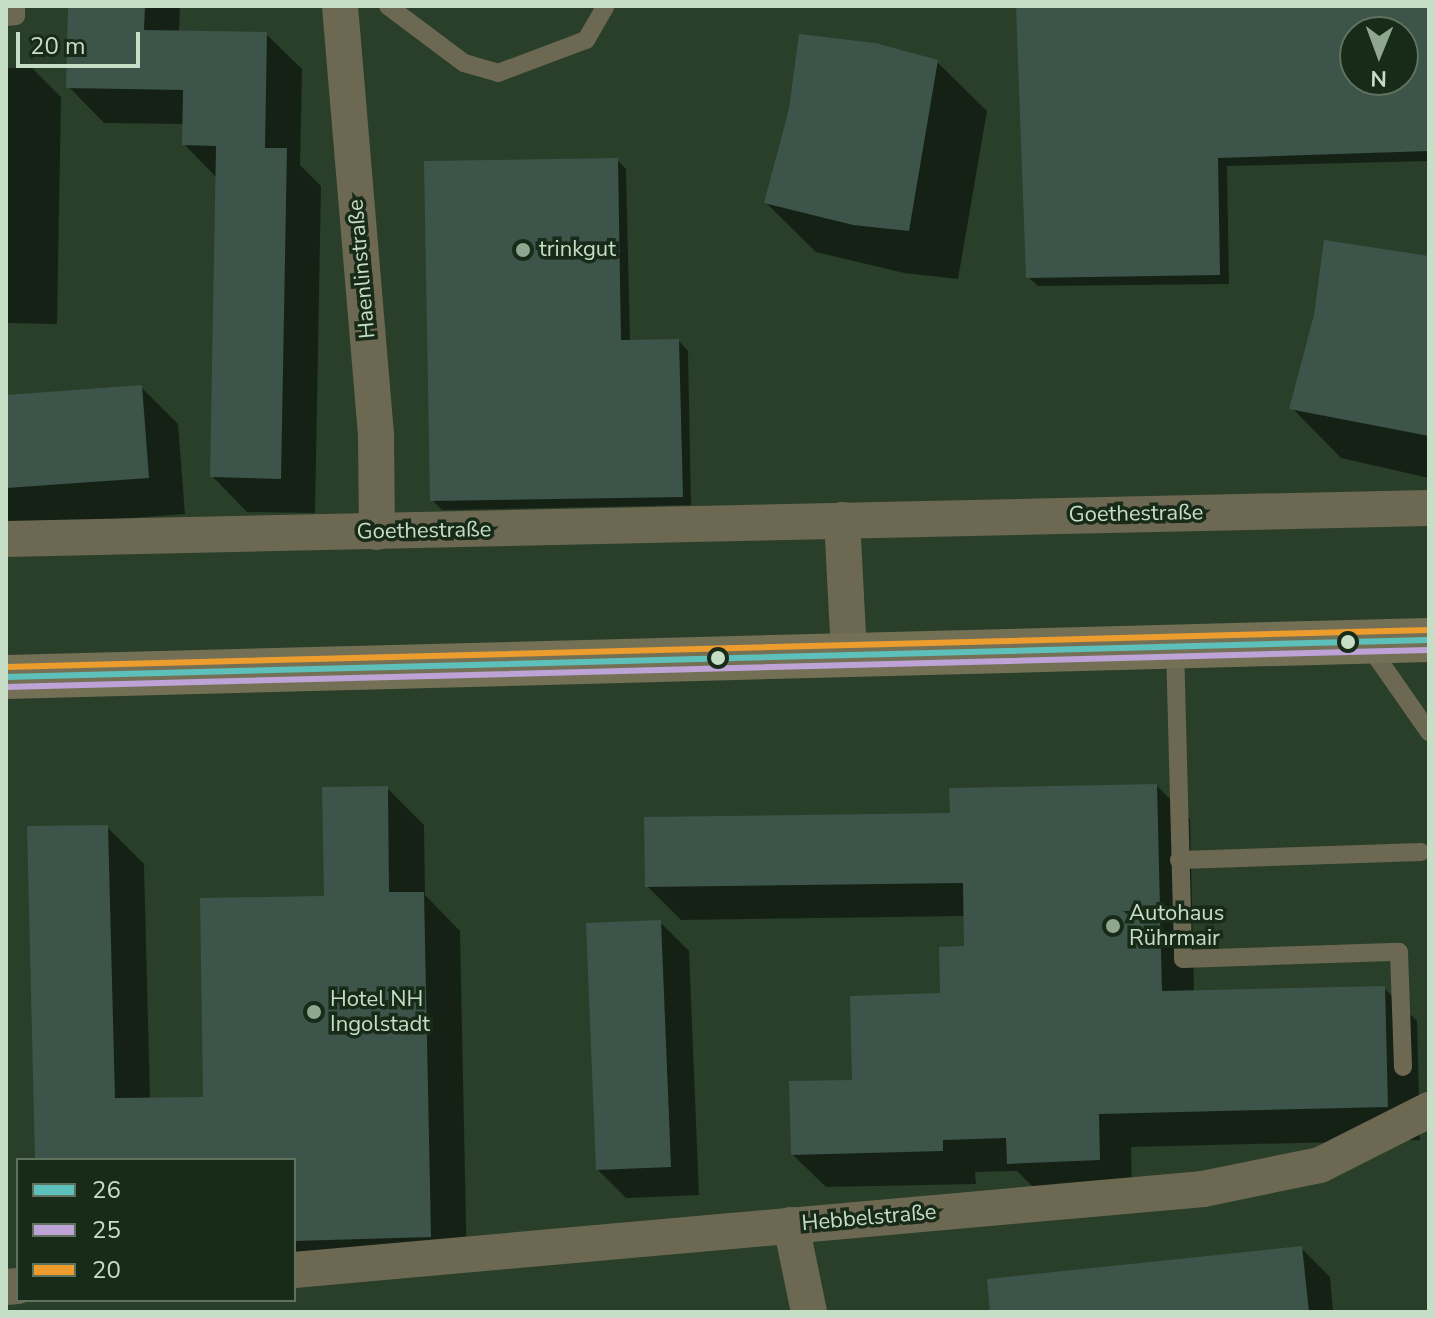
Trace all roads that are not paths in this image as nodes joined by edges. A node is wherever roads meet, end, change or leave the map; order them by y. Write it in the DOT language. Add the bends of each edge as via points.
graph roads {
  1 [pos="16,6"];
  2 [pos="340,6"];
  3 [pos="388,6"];
  4 [pos="606,6"];
  5 [pos="6,17"];
  6 [pos="1429,508"];
  7 [pos="842,520"];
  8 [pos="377,532"];
  9 [pos="6,539"];
  10 [pos="1429,640"];
  11 [pos="1365,641"];
  12 [pos="1175,646"];
  13 [pos="849,655"];
  14 [pos="6,677"];
  15 [pos="1429,732"];
  16 [pos="1421,852"];
  17 [pos="1179,860"];
  18 [pos="1403,1067"];
  19 [pos="1429,1110"];
  20 [pos="791,1225"];
  21 [pos="296,1270"];
  22 [pos="809,1312"];
  1 -- 5 [label="lane" via="16,16"];
  2 -- 8 [label="street, Haenlinstraße" via="376,436"];
  3 -- 4 [label="lane" via="464,63 498,73 586,40"];
  6 -- 7 [label="street, Goethestraße"];
  7 -- 8 [label="street, Goethestraße"];
  7 -- 13 [label="street"];
  8 -- 9 [label="street, Goethestraße"];
  10 -- 11 [label="main road"];
  11 -- 12 [label="main road"];
  11 -- 15 [label="lane"];
  12 -- 13 [label="main road"];
  12 -- 17 [label="lane"];
  13 -- 14 [label="main road"];
  16 -- 17 [label="lane"];
  17 -- 18 [label="lane" via="1183,959 1399,952"];
  19 -- 20 [label="street, Hebbelstraße" via="1320,1165 1203,1189"];
  20 -- 21 [label="street, Hebbelstraße"];
  20 -- 22 [label="street"];
}
